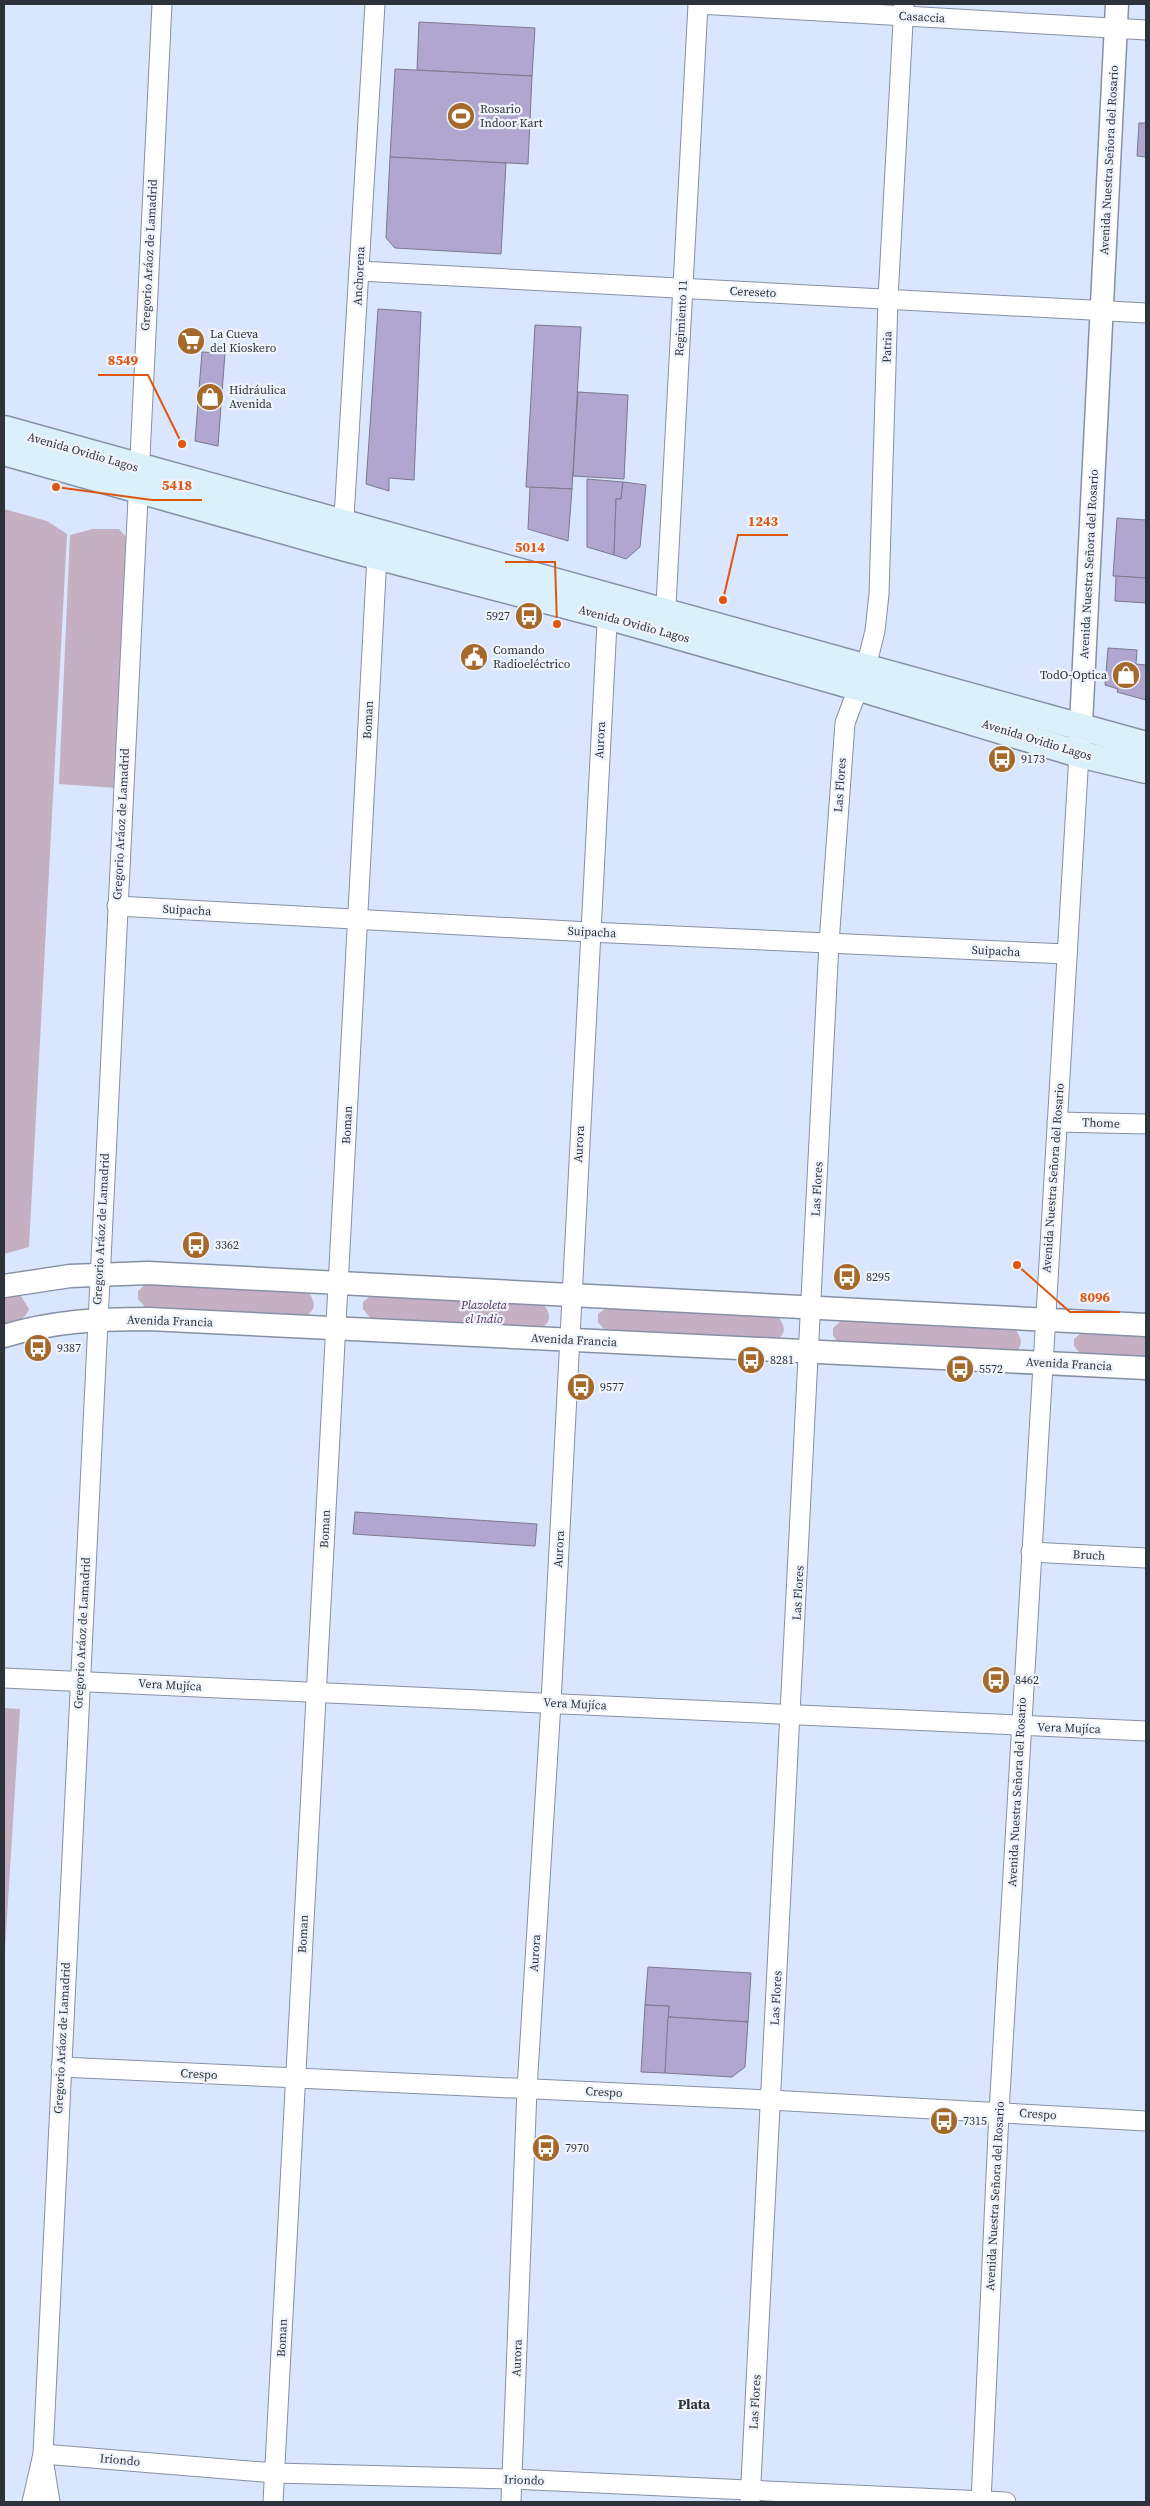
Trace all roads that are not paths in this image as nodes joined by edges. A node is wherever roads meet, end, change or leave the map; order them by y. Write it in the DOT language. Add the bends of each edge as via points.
graph roads {
  1 [pos="162,4"];
  2 [pos="375,4"];
  3 [pos="698,4"];
  4 [pos="1117,4"];
  5 [pos="903,10"];
  6 [pos="1116,28"];
  7 [pos="1146,30"];
  8 [pos="359,271"];
  9 [pos="683,288"];
  10 [pos="888,299"];
  11 [pos="1102,310"];
  12 [pos="1146,313"];
  13 [pos="4,429"];
  14 [pos="4,452"];
  15 [pos="138,478"];
  16 [pos="343,535"];
  17 [pos="377,556"];
  18 [pos="608,606"];
  19 [pos="665,622"];
  20 [pos="862,677"];
  21 [pos="1080,728"];
  22 [pos="1146,745"];
  23 [pos="1079,754"];
  24 [pos="1146,770"];
  25 [pos="117,906"];
  26 [pos="357,920"];
  27 [pos="589,932"];
  28 [pos="829,943"];
  29 [pos="1067,954"];
  30 [pos="1056,1122"];
  31 [pos="1146,1124"];
  32 [pos="100,1274"];
  33 [pos="338,1283"];
  34 [pos="4,1286"];
  35 [pos="571,1295"];
  36 [pos="812,1308"];
  37 [pos="97,1319"];
  38 [pos="1044,1320"];
  39 [pos="1146,1325"];
  40 [pos="336,1328"];
  41 [pos="4,1336"];
  42 [pos="570,1339"];
  43 [pos="810,1351"];
  44 [pos="1042,1363"];
  45 [pos="1146,1368"];
  46 [pos="1031,1552"];
  47 [pos="1146,1558"];
  48 [pos="4,1678"];
  49 [pos="80,1681"];
  50 [pos="316,1692"];
  51 [pos="551,1703"];
  52 [pos="792,1714"];
  53 [pos="1021,1726"];
  54 [pos="1146,1731"];
  55 [pos="61,2067"];
  56 [pos="296,2079"];
  57 [pos="527,2089"];
  58 [pos="770,2100"];
  59 [pos="999,2112"];
  60 [pos="1146,2121"];
  61 [pos="43,2454"];
  62 [pos="275,2473"];
  63 [pos="512,2479"];
  64 [pos="751,2496"];
  65 [pos="981,2501"];
  66 [pos="32,2502"];
  67 [pos="50,2502"];
  68 [pos="273,2502"];
  69 [pos="511,2502"];
  70 [pos="1006,2502"];
  1 -- 15 [label="street, Gregorio Aráoz de Lamadrid"];
  2 -- 8 [label="street, Anchorena"];
  3 -- 5 [label="street, Casaccia"];
  3 -- 9 [label="street, Regimiento 11"];
  4 -- 6 [label="street, Avenida Nuestra Señora del Rosario"];
  5 -- 6 [label="street, Casaccia"];
  5 -- 10 [label="street, Patria"];
  6 -- 7 [label="street, Casaccia"];
  6 -- 11 [label="street, Avenida Nuestra Señora del Rosario"];
  8 -- 9 [label="street, Cereseto"];
  8 -- 16 [label="street, Anchorena"];
  9 -- 10 [label="street, Cereseto"];
  9 -- 19 [label="street, Regimiento 11"];
  10 -- 11 [label="street, Cereseto"];
  10 -- 20 [label="street, Patria" via="879,594 874,631"];
  11 -- 12 [label="street, Cereseto"];
  11 -- 21 [label="street, Avenida Nuestra Señora del Rosario"];
  13 -- 15 [label="main road, Avenida Ovidio Lagos"];
  14 -- 15 [label="main road, Avenida Ovidio Lagos"];
  15 -- 16 [label="main road, Avenida Ovidio Lagos"];
  15 -- 25 [label="street, Gregorio Aráoz de Lamadrid"];
  16 -- 17 [label="main road, Avenida Ovidio Lagos"];
  16 -- 18 [label="main road, Avenida Ovidio Lagos"];
  17 -- 18 [label="main road, Avenida Ovidio Lagos"];
  17 -- 26 [label="street, Boman"];
  18 -- 19 [label="main road, Avenida Ovidio Lagos"];
  18 -- 27 [label="street, Aurora"];
  19 -- 20 [label="main road, Avenida Ovidio Lagos"];
  20 -- 21 [label="main road, Avenida Ovidio Lagos"];
  20 -- 23 [label="main road, Avenida Ovidio Lagos"];
  20 -- 28 [label="street, Las Flores" via="845,723"];
  21 -- 22 [label="main road, Avenida Ovidio Lagos"];
  21 -- 23 [label="street, Avenida Nuestra Señora del Rosario"];
  23 -- 24 [label="main road, Avenida Ovidio Lagos"];
  23 -- 29 [label="street, Avenida Nuestra Señora del Rosario"];
  25 -- 26 [label="street, Suipacha"];
  25 -- 32 [label="street, Gregorio Aráoz de Lamadrid"];
  26 -- 27 [label="street, Suipacha"];
  26 -- 33 [label="street, Boman"];
  27 -- 28 [label="street, Suipacha"];
  27 -- 35 [label="street, Aurora"];
  28 -- 29 [label="street, Suipacha"];
  28 -- 36 [label="street, Las Flores"];
  29 -- 30 [label="street, Avenida Nuestra Señora del Rosario"];
  30 -- 31 [label="street, Thome"];
  30 -- 38 [label="street, Avenida Nuestra Señora del Rosario"];
  32 -- 33 [label="street" via="148,1273"];
  32 -- 34 [label="street"];
  32 -- 37 [label="street, Gregorio Aráoz de Lamadrid"];
  33 -- 35 [label="street"];
  33 -- 40 [label="street, Boman"];
  35 -- 36 [label="street"];
  35 -- 42 [label="street, Aurora"];
  36 -- 38 [label="street"];
  36 -- 43 [label="street, Las Flores"];
  37 -- 40 [label="street, Avenida Francia" via="149,1318"];
  37 -- 41 [label="street, Avenida Francia" via="38,1326"];
  37 -- 49 [label="street, Gregorio Aráoz de Lamadrid"];
  38 -- 39 [label="street"];
  38 -- 44 [label="street, Avenida Nuestra Señora del Rosario"];
  40 -- 42 [label="street, Avenida Francia"];
  40 -- 50 [label="street, Boman"];
  42 -- 43 [label="street, Avenida Francia"];
  42 -- 51 [label="street, Aurora"];
  43 -- 44 [label="street, Avenida Francia"];
  43 -- 52 [label="street, Las Flores"];
  44 -- 45 [label="street, Avenida Francia"];
  44 -- 46 [label="street, Avenida Nuestra Señora del Rosario"];
  46 -- 47 [label="street, Bruch"];
  46 -- 53 [label="street, Avenida Nuestra Señora del Rosario"];
  48 -- 49 [label="street, Vera Mujíca"];
  49 -- 50 [label="street, Vera Mujíca"];
  49 -- 55 [label="street, Gregorio Aráoz de Lamadrid"];
  50 -- 51 [label="street, Vera Mujíca"];
  50 -- 56 [label="street, Boman"];
  51 -- 52 [label="street, Vera Mujíca"];
  51 -- 57 [label="street, Aurora"];
  52 -- 53 [label="street, Vera Mujíca"];
  52 -- 58 [label="street, Las Flores"];
  53 -- 54 [label="street, Vera Mujíca"];
  53 -- 59 [label="street, Avenida Nuestra Señora del Rosario"];
  55 -- 56 [label="street, Crespo"];
  55 -- 61 [label="street, Gregorio Aráoz de Lamadrid"];
  56 -- 57 [label="street, Crespo"];
  56 -- 62 [label="street, Boman"];
  57 -- 58 [label="street, Crespo"];
  57 -- 63 [label="street, Aurora"];
  58 -- 59 [label="street, Crespo"];
  58 -- 64 [label="street, Las Flores"];
  59 -- 60 [label="street, Crespo"];
  59 -- 65 [label="street, Avenida Nuestra Señora del Rosario"];
  61 -- 62 [label="street, Iriondo"];
  61 -- 66 [label="street, Gregorio Aráoz de Lamadrid"];
  61 -- 67 [label="street, Gregorio Aráoz de Lamadrid"];
  62 -- 63 [label="street, Iriondo"];
  62 -- 68 [label="street, Boman"];
  63 -- 64 [label="street, Iriondo"];
  63 -- 69 [label="street, Aurora"];
  64 -- 65 [label="street, Iriondo"];
  65 -- 70 [label="street, Iriondo"];
}
